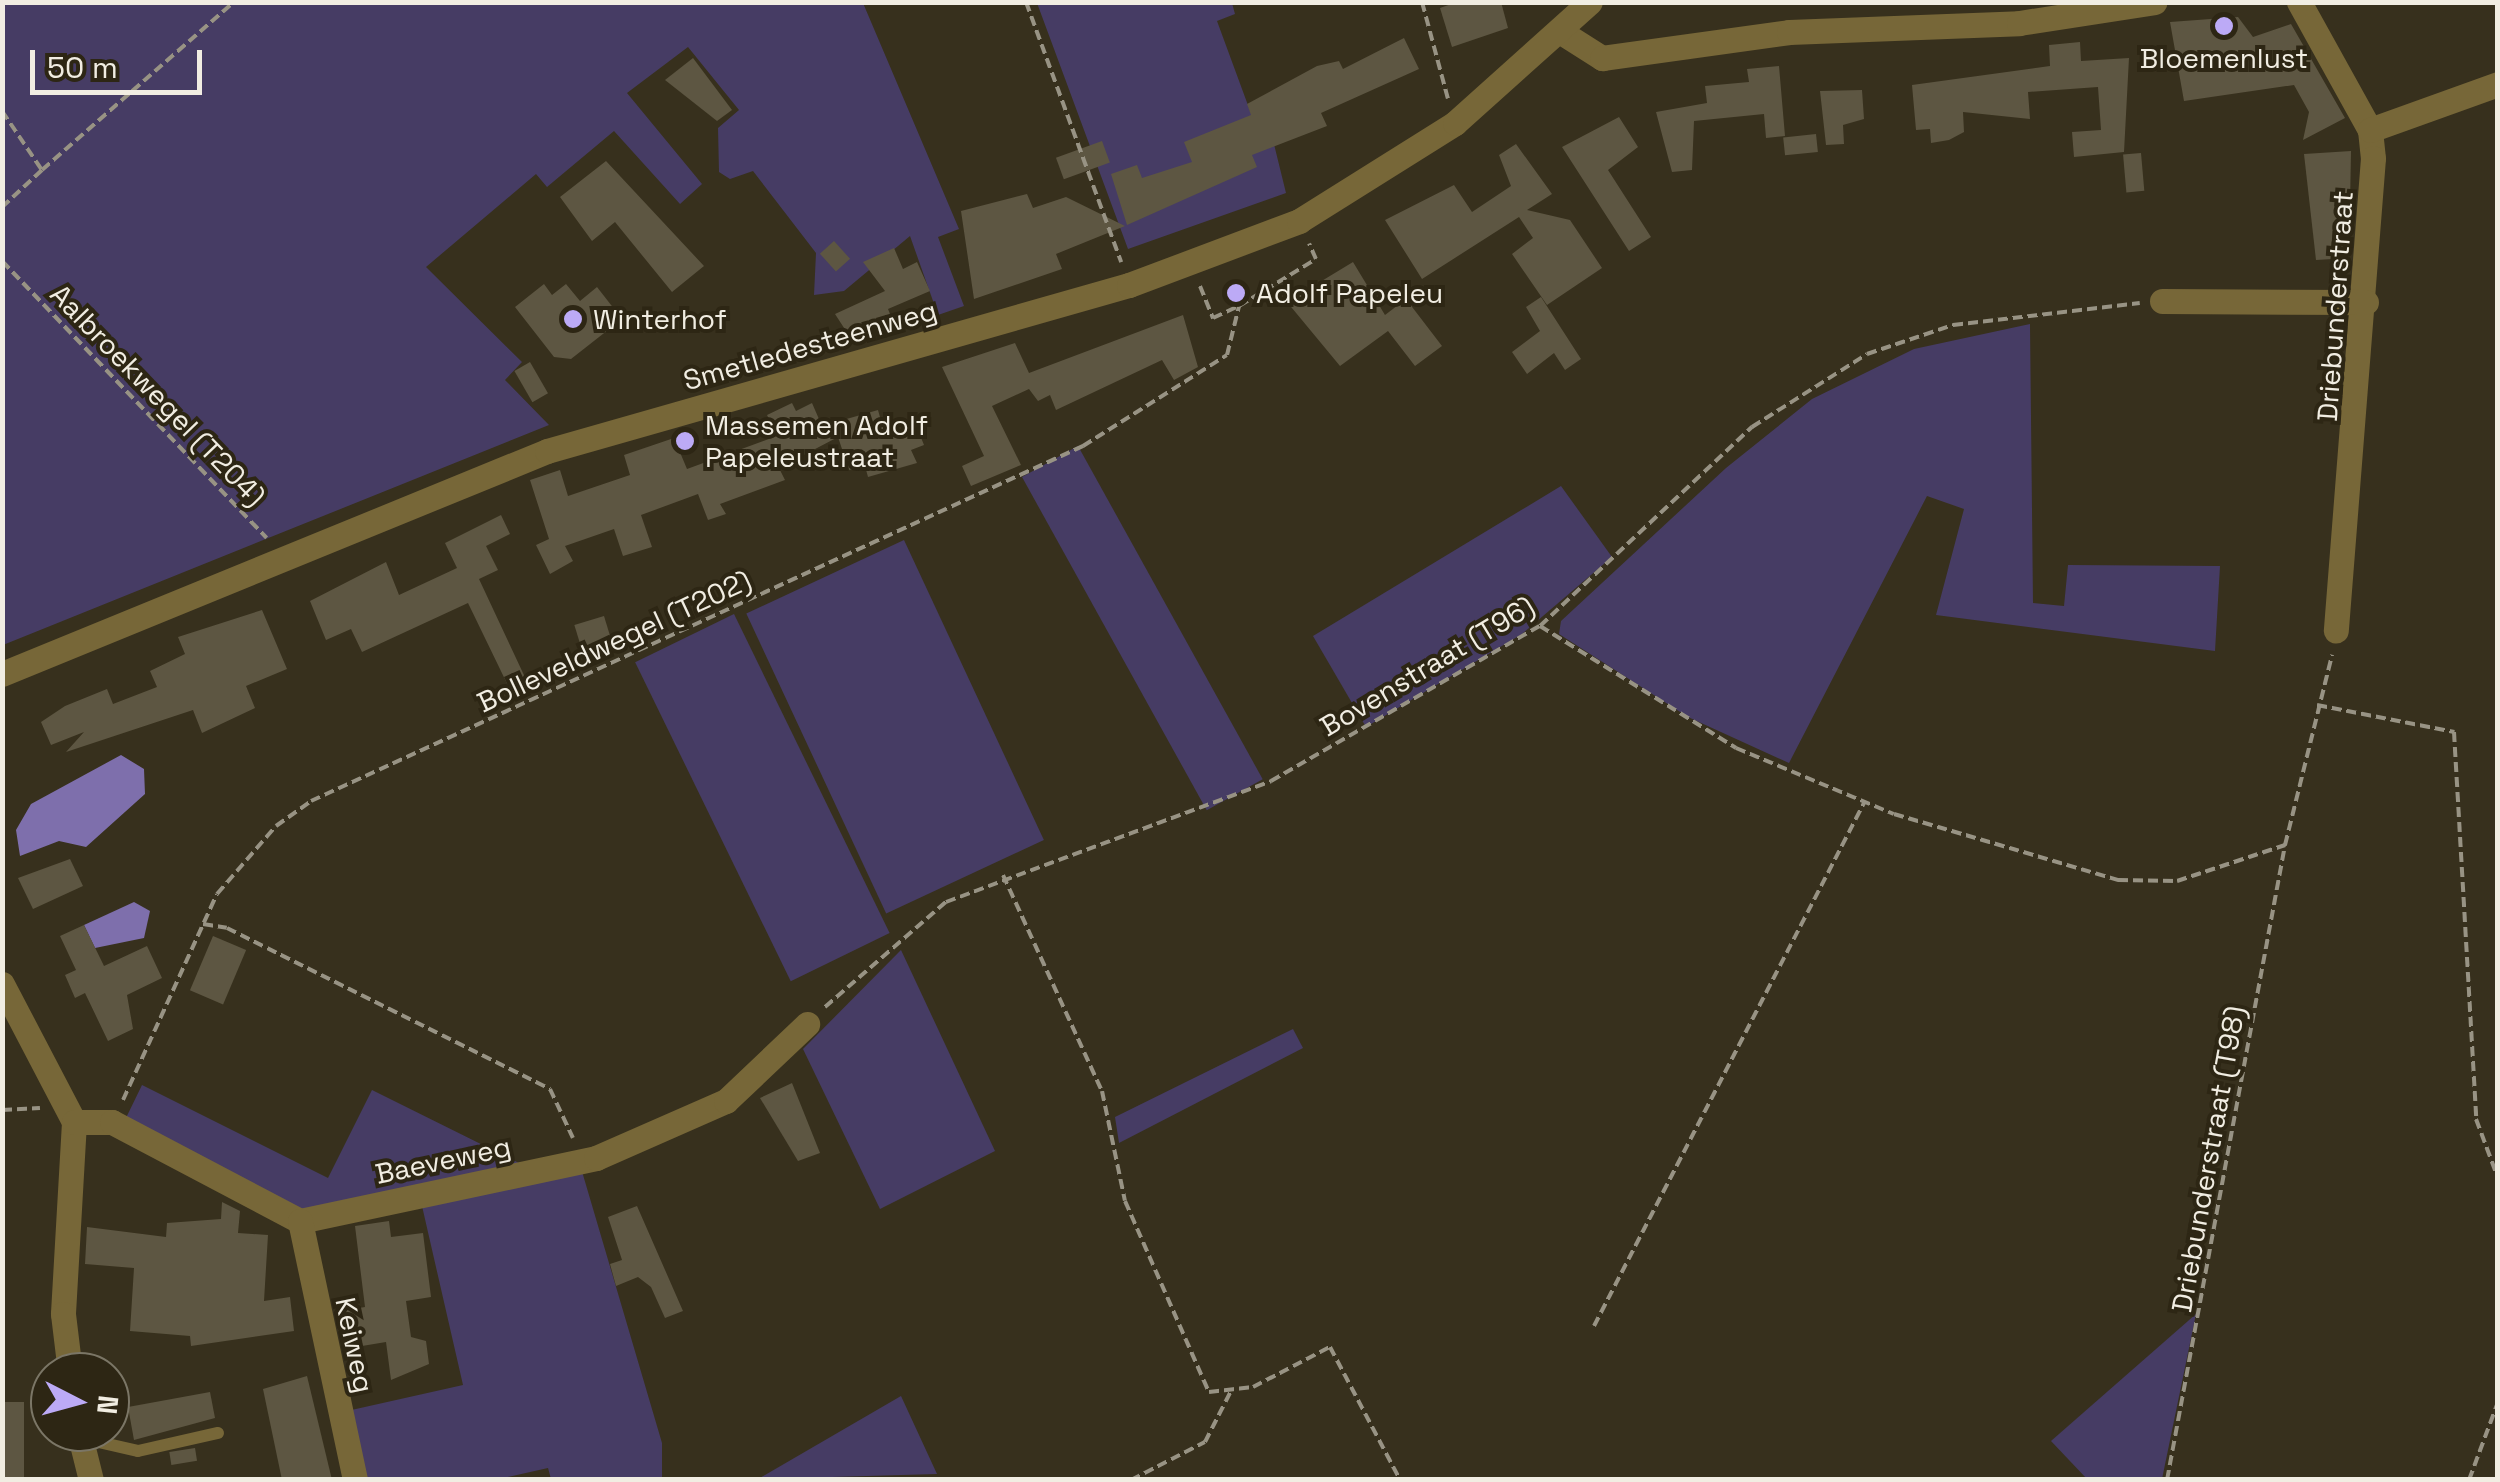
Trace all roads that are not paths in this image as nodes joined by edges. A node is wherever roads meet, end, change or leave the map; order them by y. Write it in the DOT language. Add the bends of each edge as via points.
graph roads {
  1 [pos="1590,2"];
  2 [pos="2154,2"];
  3 [pos="2299,2"];
  4 [pos="1561,32"];
  5 [pos="2498,84"];
  6 [pos="2370,130"];
  7 [pos="2162,301"];
  8 [pos="2366,302"];
  9 [pos="2336,630"];
  10 [pos="2,674"];
  11 [pos="2,984"];
  12 [pos="807,1024"];
  13 [pos="69,1114"];
  14 [pos="300,1222"];
  15 [pos="67,1352"];
  16 [pos="218,1433"];
  17 [pos="130,1449"];
  18 [pos="84,1452"];
  19 [pos="91,1480"];
  20 [pos="355,1480"];
  1 -- 4 [label="street, Smetledesteenweg"];
  2 -- 4 [label="street" via="2019,23 1790,32 1602,58"];
  3 -- 6 [label="street"];
  4 -- 10 [label="street, Smetledesteenweg" via="1455,123 1299,221 1130,286 547,450"];
  5 -- 6 [label="street"];
  6 -- 8 [label="street, Driebunderstraat"];
  7 -- 8 [label="street"];
  8 -- 9 [label="street, Driebunderstraat"];
  11 -- 13 [label="street"];
  12 -- 14 [label="street, Baeveweg" via="726,1100 583,1161"];
  13 -- 14 [label="street" via="112,1122"];
  13 -- 15 [label="street" via="62,1314"];
  14 -- 20 [label="street, Keiweg"];
  16 -- 17 [label="lane"];
  18 -- 19 [label="street"];
}
